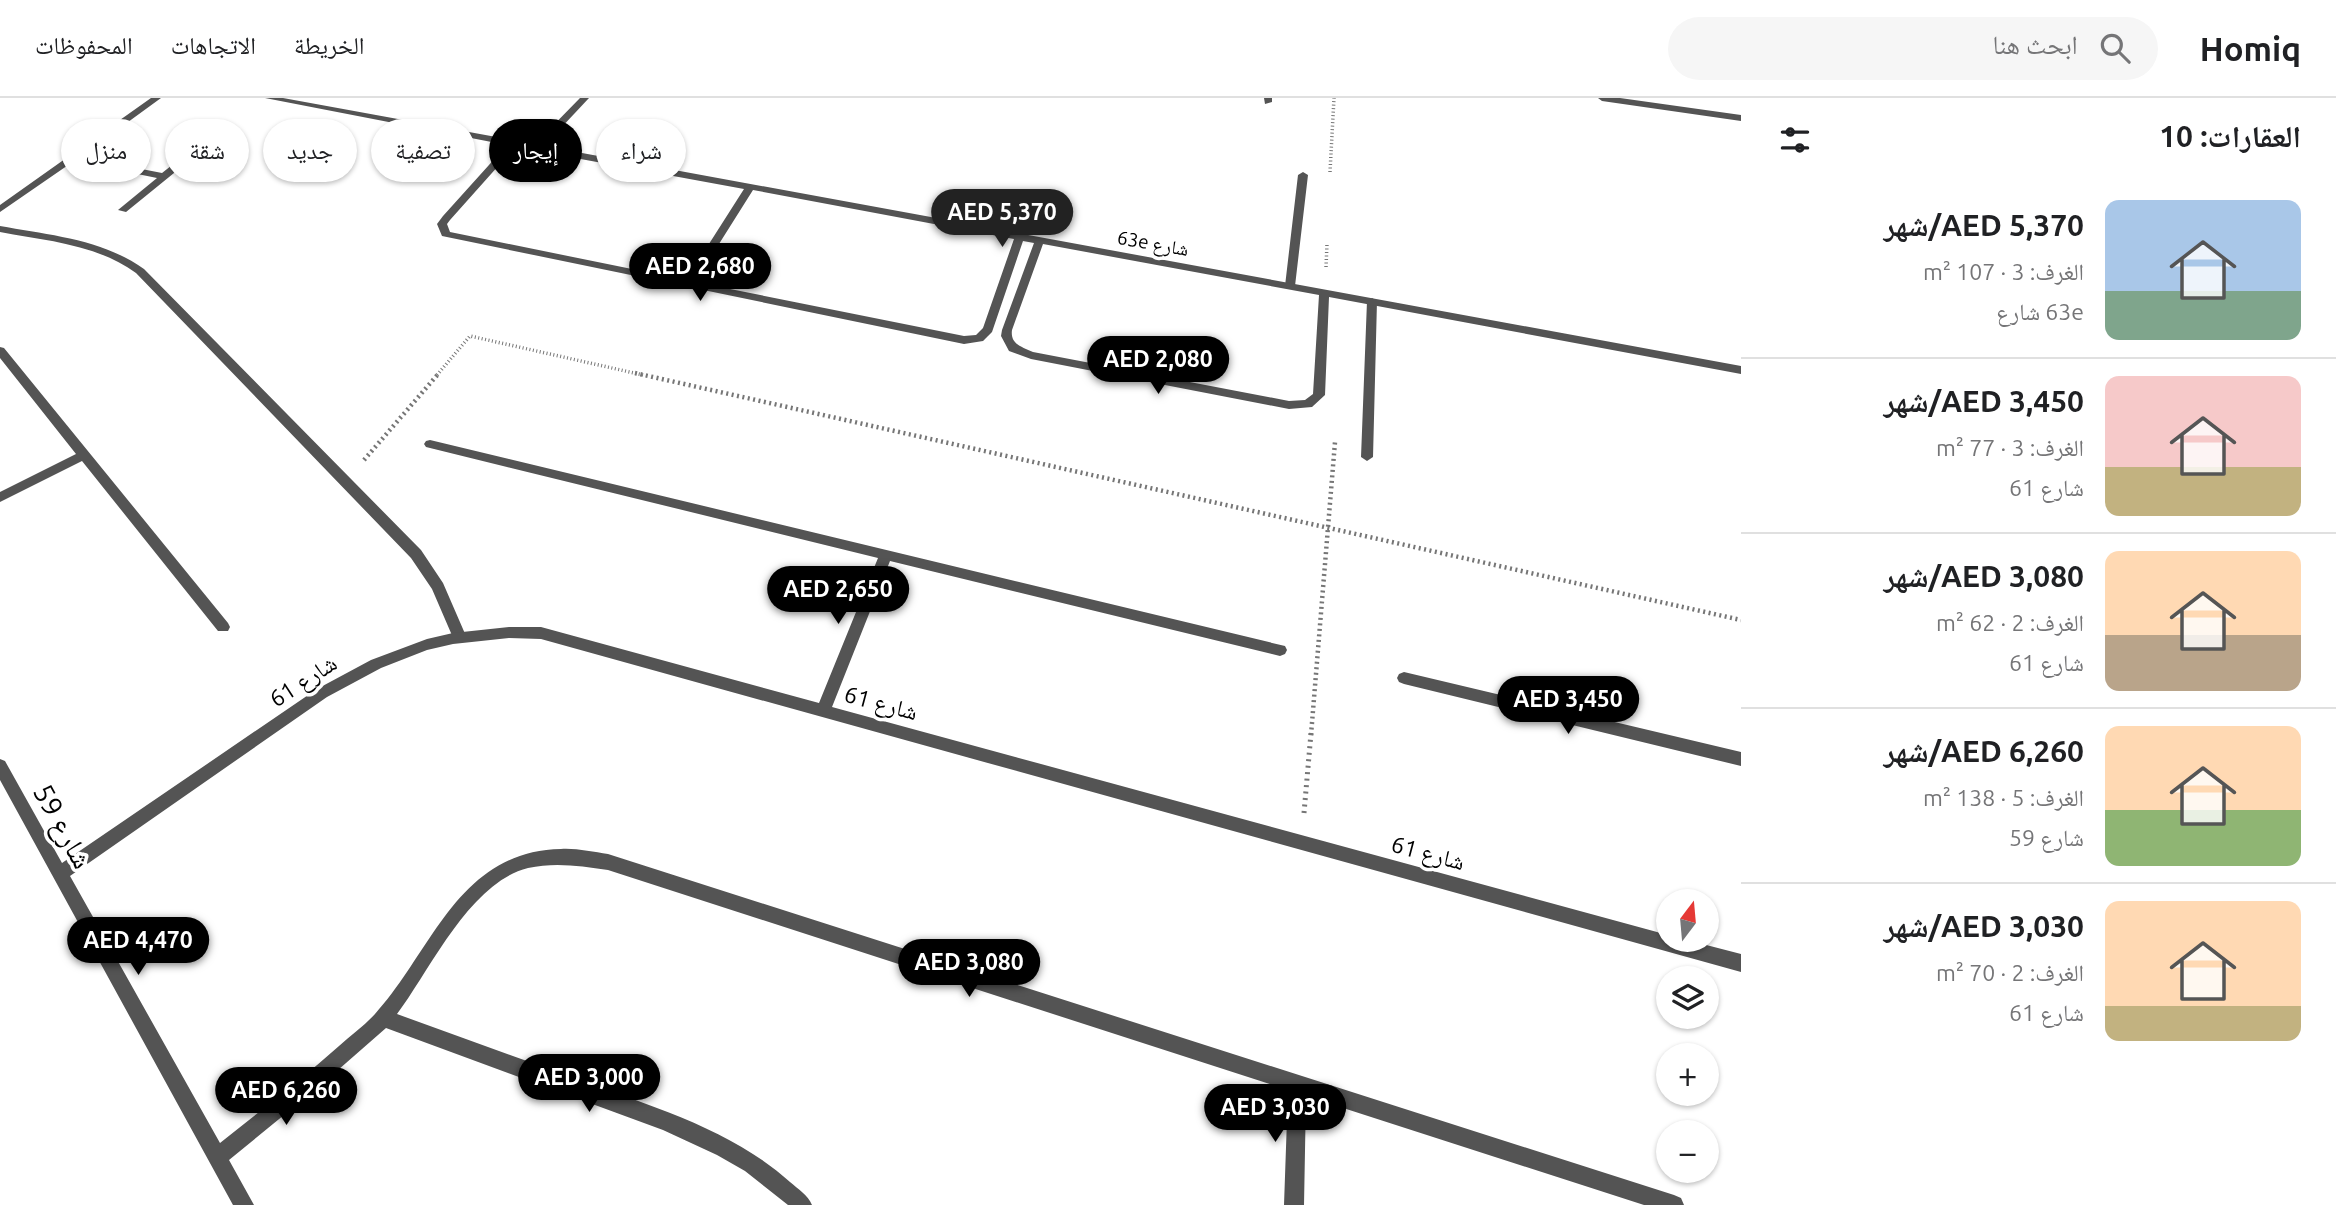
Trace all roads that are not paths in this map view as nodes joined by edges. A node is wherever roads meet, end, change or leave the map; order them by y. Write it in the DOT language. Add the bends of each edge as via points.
graph roads {
  1 [pos="157,98"];
  2 [pos="269,98"];
  3 [pos="585,98"];
  4 [pos="1602,98"];
  5 [pos="1741,118"];
  6 [pos="127,119"];
  7 [pos="565,119"];
  8 [pos="489,139"];
  9 [pos="582,156"];
  10 [pos="61,166"];
  11 [pos="489,171"];
  12 [pos="1303,175"];
  13 [pos="165,178"];
  14 [pos="750,187"];
  15 [pos="0,209"];
  16 [pos="123,210"];
  17 [pos="0,229"];
  18 [pos="1020,236"];
  19 [pos="1040,240"];
  20 [pos="688,285"];
  21 [pos="1290,286"];
  22 [pos="1324,292"];
  23 [pos="1372,301"];
  24 [pos="0,351"];
  25 [pos="1741,370"];
  26 [pos="430,444"];
  27 [pos="85,455"];
  28 [pos="1367,457"];
  29 [pos="0,497"];
  30 [pos="886,555"];
  31 [pos="223,626"];
  32 [pos="459,636"];
  33 [pos="1280,650"];
  34 [pos="1404,678"];
  35 [pos="823,710"];
  36 [pos="1741,759"];
  37 [pos="0,766"];
  38 [pos="60,874"];
  39 [pos="1741,963"];
  40 [pos="383,1018"];
  41 [pos="1297,1084"];
  42 [pos="216,1158"];
  43 [pos="244,1205"];
  44 [pos="802,1205"];
  45 [pos="1294,1205"];
  46 [pos="1674,1205"];
  1 -- 6 [label="street"];
  2 -- 8 [label="street, 63e شارع"];
  3 -- 7 [label="street"];
  4 -- 5 [label="street"];
  9 -- 14 [label="street, 63e شارع"];
  10 -- 15 [label="street"];
  11 -- 20 [label="street" via="442,223 446,234"];
  12 -- 21 [label="street"];
  13 -- 16 [label="street"];
  14 -- 18 [label="street, 63e شارع"];
  14 -- 20 [label="street"];
  17 -- 32 [label="street" via="108,252 132,264 422,562"];
  18 -- 19 [label="street, 63e شارع"];
  18 -- 20 [label="street" via="988,330 971,340"];
  19 -- 21 [label="street, 63e شارع"];
  19 -- 22 [label="street" via="1007,330 1013,348 1275,402 1308,404 1319,395"];
  21 -- 22 [label="street, 63e شارع"];
  22 -- 23 [label="street, 63e شارع"];
  23 -- 25 [label="street, 63e شارع"];
  23 -- 28 [label="street"];
  24 -- 27 [label="street"];
  26 -- 30 [label="street"];
  27 -- 29 [label="street"];
  27 -- 31 [label="street"];
  30 -- 33 [label="street"];
  30 -- 35 [label="street"];
  32 -- 35 [label="street, شارع 61" via="541,633"];
  32 -- 38 [label="street, شارع 61" via="412,647 366,667"];
  34 -- 36 [label="street"];
  35 -- 39 [label="street, شارع 61"];
  37 -- 38 [label="street, شارع 59"];
  38 -- 42 [label="street, شارع 59"];
  40 -- 41 [label="street" via="478,887 509,868 543,857 576,855"];
  40 -- 42 [label="street"];
  40 -- 44 [label="street" via="658,1118 724,1147"];
  41 -- 45 [label="street"];
  41 -- 46 [label="street"];
  42 -- 43 [label="street, شارع 59"];
}
